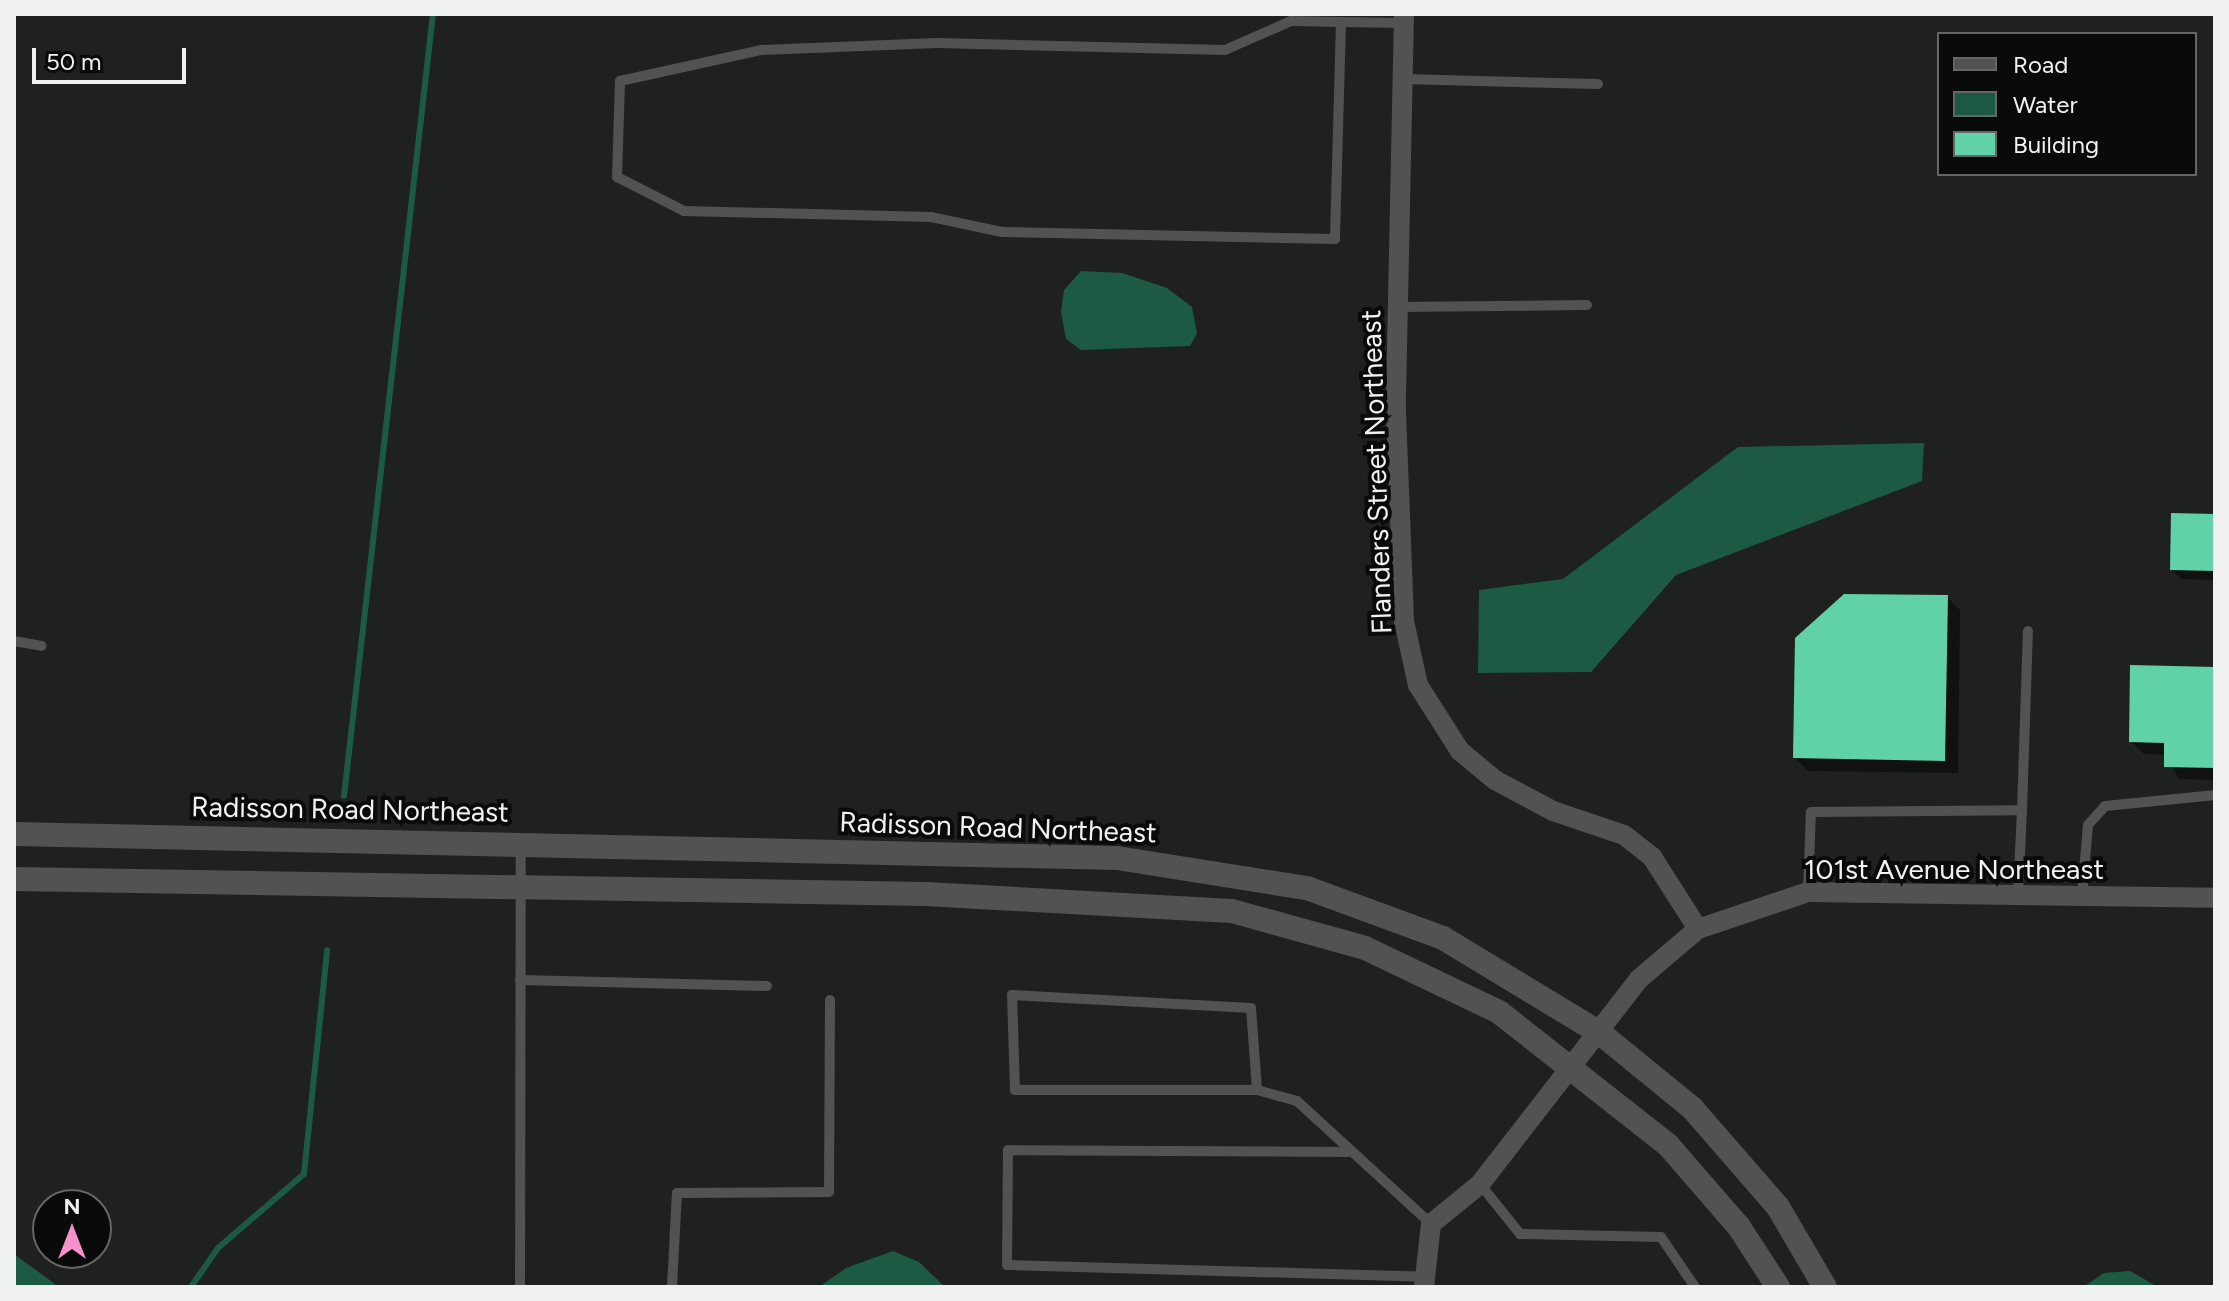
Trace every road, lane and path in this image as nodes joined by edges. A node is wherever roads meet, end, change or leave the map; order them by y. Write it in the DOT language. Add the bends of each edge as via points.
graph roads {
  1 [pos="1404,18"];
  2 [pos="1341,22"];
  3 [pos="1404,79"];
  4 [pos="1598,84"];
  5 [pos="1587,305"];
  6 [pos="1398,307"];
  7 [pos="2028,631"];
  8 [pos="14,641"];
  9 [pos="42,646"];
  10 [pos="2215,795"];
  11 [pos="2022,810"];
  12 [pos="14,834"];
  13 [pos="521,843"];
  14 [pos="14,879"];
  15 [pos="520,889"];
  16 [pos="1808,892"];
  17 [pos="2018,895"];
  18 [pos="2082,896"];
  19 [pos="2215,898"];
  20 [pos="1698,929"];
  21 [pos="520,980"];
  22 [pos="767,986"];
  23 [pos="830,1000"];
  24 [pos="1596,1030"];
  25 [pos="1573,1063"];
  26 [pos="1257,1090"];
  27 [pos="1348,1152"];
  28 [pos="1480,1184"];
  29 [pos="1431,1224"];
  30 [pos="1424,1282"];
  31 [pos="520,1287"];
  32 [pos="672,1287"];
  33 [pos="1695,1287"];
  34 [pos="1778,1287"];
  35 [pos="1825,1287"];
  1 -- 2 [label="lane"];
  1 -- 3 [label="street, Flanders Street Northeast"];
  2 -- 2 [label="lane" via="1291,21 1225,50 937,43 761,50 620,81 617,177 684,211 931,217 1002,232 1335,239"];
  3 -- 4 [label="lane"];
  3 -- 6 [label="street, Flanders Street Northeast"];
  5 -- 6 [label="lane"];
  6 -- 20 [label="street, Flanders Street Northeast" via="1404,621 1418,685 1460,751 1495,780 1553,811 1624,835 1652,857"];
  7 -- 11 [label="lane"];
  8 -- 9 [label="lane"];
  10 -- 18 [label="lane" via="2105,806 2088,825"];
  11 -- 16 [label="lane" via="1811,812"];
  11 -- 17 [label="lane"];
  12 -- 13 [label="main road, Radisson Road Northeast"];
  13 -- 15 [label="lane"];
  13 -- 24 [label="main road, Radisson Road Northeast" via="1117,858 1200,866 1307,888 1443,938"];
  14 -- 15 [label="main road"];
  15 -- 21 [label="lane"];
  15 -- 25 [label="main road" via="1049,898 1232,911 1365,948 1434,977"];
  16 -- 17 [label="street, 101st Avenue Northeast"];
  16 -- 20 [label="street, 101st Avenue Northeast"];
  17 -- 18 [label="street, 101st Avenue Northeast"];
  18 -- 19 [label="street, 101st Avenue Northeast"];
  20 -- 24 [label="street, 101st Avenue Northeast" via="1639,979"];
  21 -- 22 [label="lane"];
  21 -- 31 [label="lane"];
  23 -- 32 [label="lane" via="829,1192 677,1193"];
  24 -- 25 [label="street, 101st Avenue Northeast"];
  24 -- 35 [label="main road, Radisson Road Northeast" via="1692,1108 1778,1207"];
  25 -- 28 [label="street, 101st Avenue Northeast"];
  25 -- 34 [label="main road" via="1668,1145 1739,1227"];
  26 -- 26 [label="lane" via="1251,1008 1012,995 1015,1090"];
  26 -- 27 [label="lane" via="1297,1101"];
  27 -- 29 [label="lane"];
  27 -- 30 [label="lane" via="1008,1150 1007,1265"];
  28 -- 29 [label="street, 101st Avenue Northeast"];
  28 -- 33 [label="lane" via="1520,1234 1661,1237"];
  29 -- 30 [label="street"];
}
